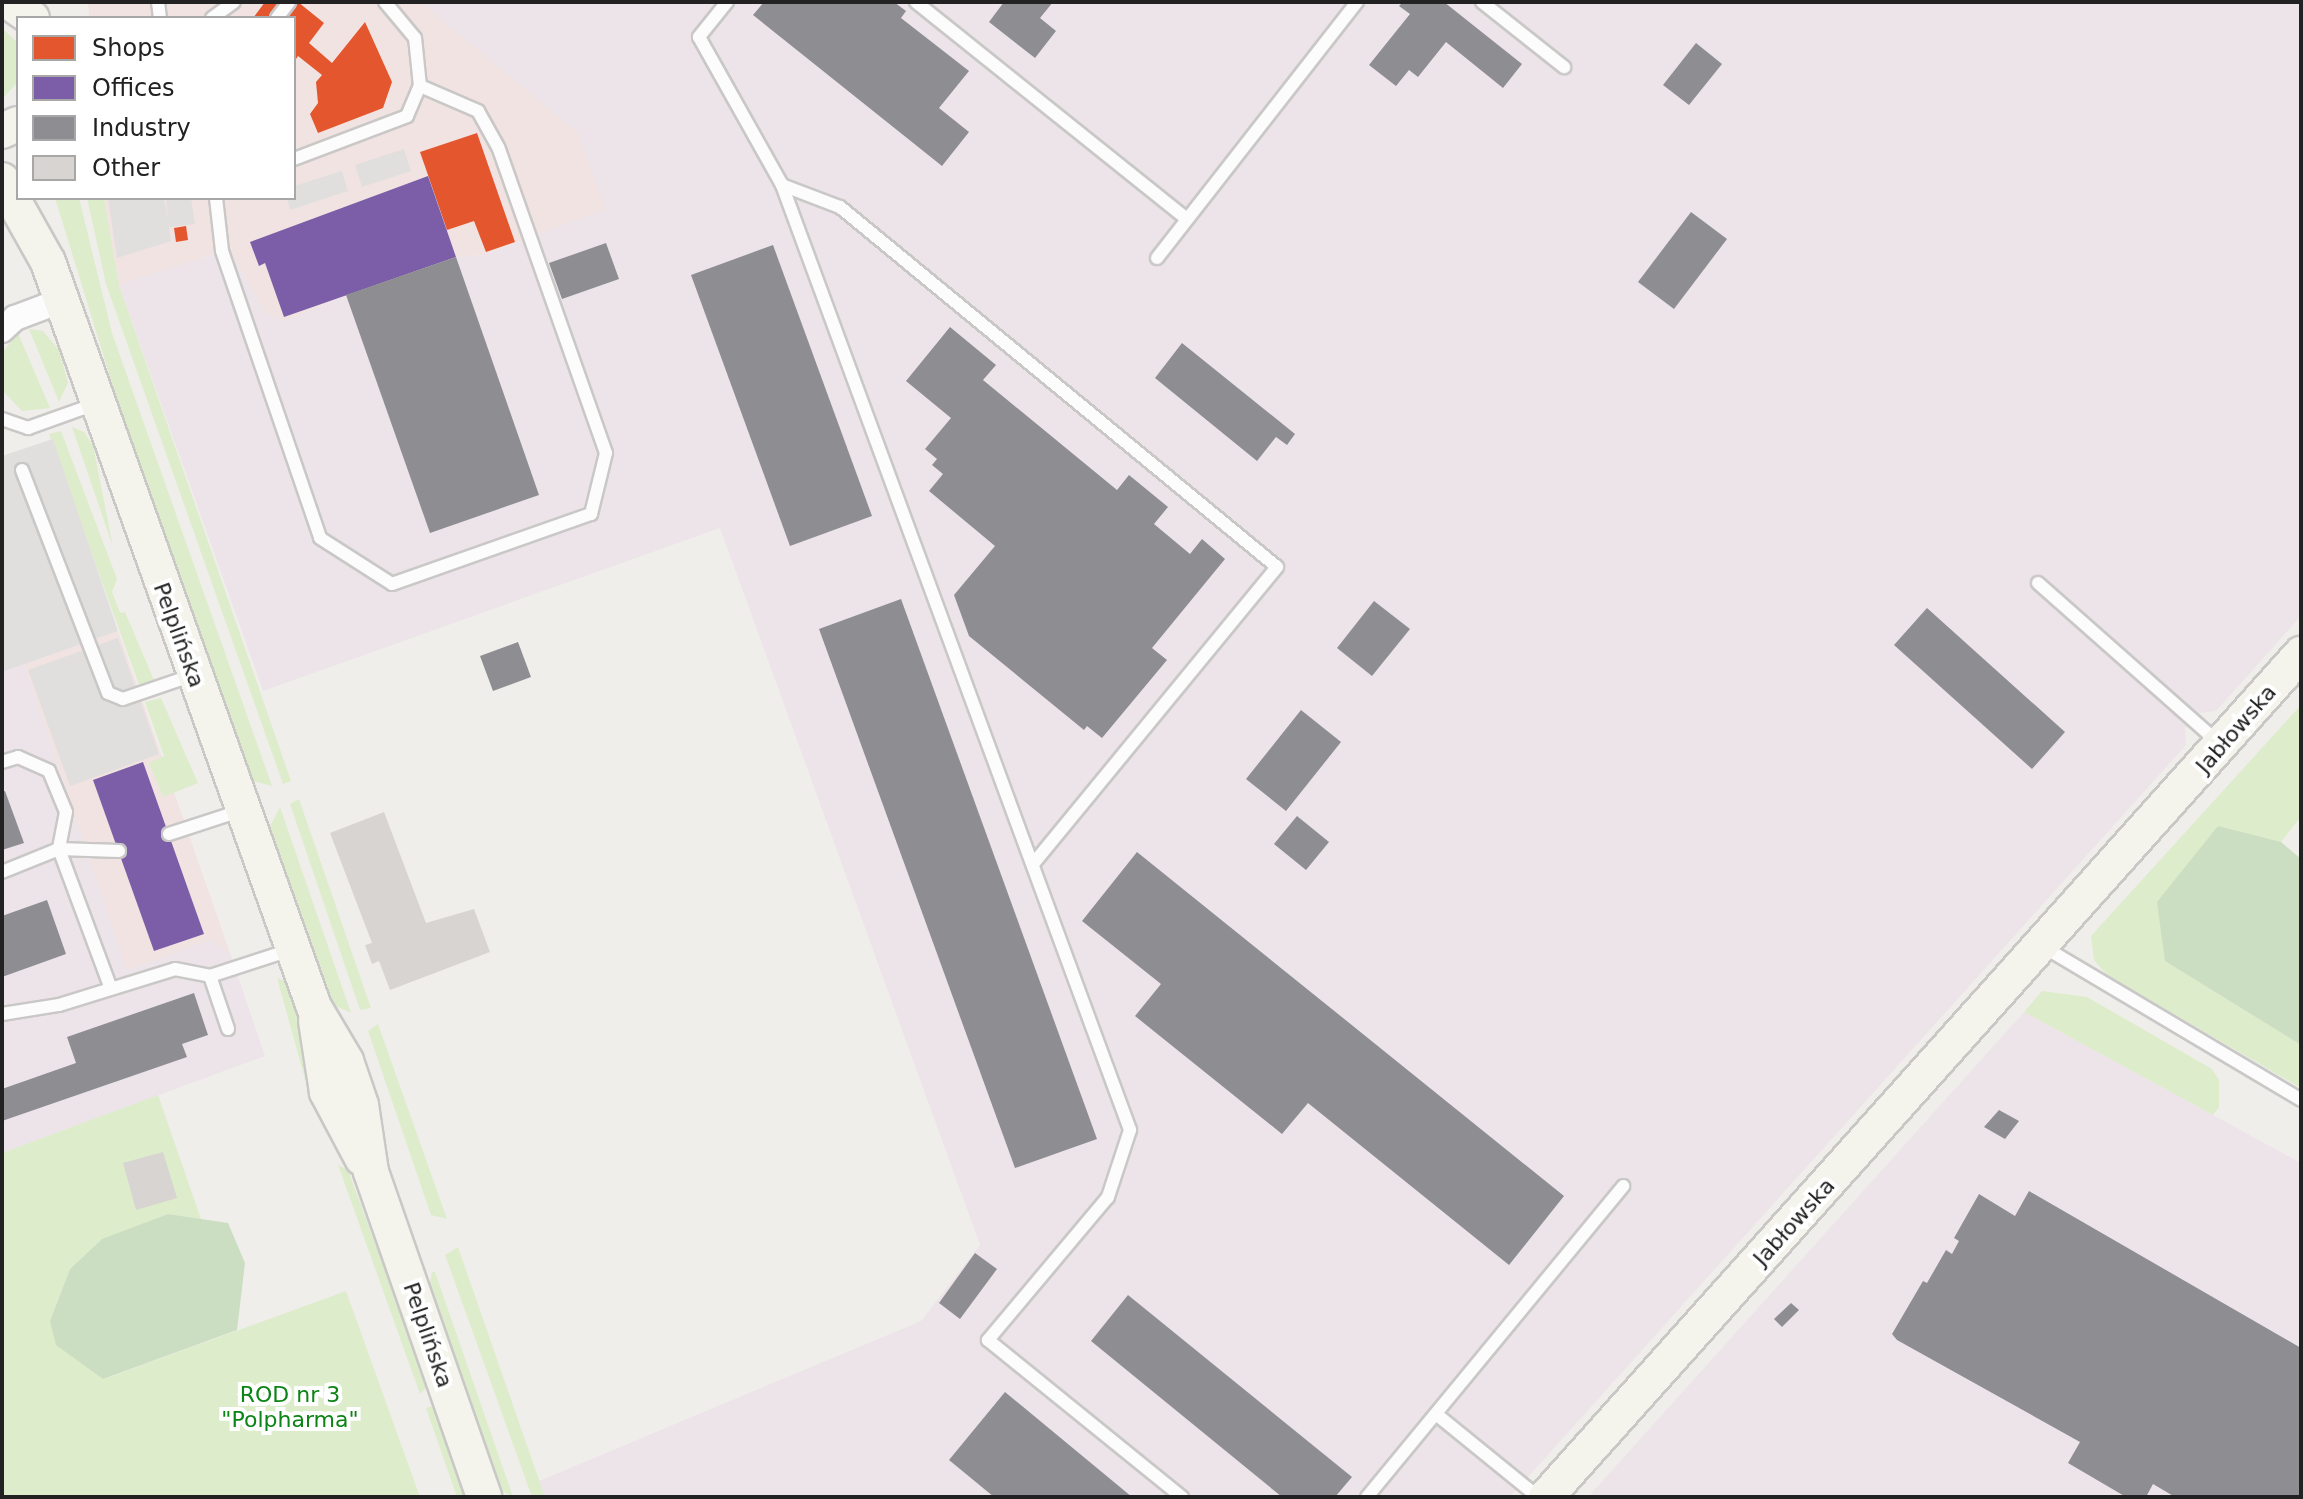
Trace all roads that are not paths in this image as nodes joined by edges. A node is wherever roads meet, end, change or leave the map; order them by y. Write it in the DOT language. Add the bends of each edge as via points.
graph roads {
  1 [pos="234,2"];
  2 [pos="385,2"];
  3 [pos="727,2"];
  4 [pos="916,2"];
  5 [pos="1357,2"];
  6 [pos="1482,2"];
  7 [pos="215,16"];
  8 [pos="1564,67"];
  9 [pos="420,86"];
  10 [pos="296,158"];
  11 [pos="2,180"];
  12 [pos="782,185"];
  13 [pos="39,200"];
  14 [pos="216,200"];
  15 [pos="1187,219"];
  16 [pos="1157,258"];
  17 [pos="48,262"];
  18 [pos="63,300"];
  19 [pos="2,330"];
  20 [pos="98,403"];
  21 [pos="2,419"];
  22 [pos="22,470"];
  23 [pos="2038,583"];
  24 [pos="2301,654"];
  25 [pos="193,675"];
  26 [pos="2222,745"];
  27 [pos="2,762"];
  28 [pos="243,810"];
  29 [pos="169,834"];
  30 [pos="59,849"];
  31 [pos="119,851"];
  32 [pos="1033,864"];
  33 [pos="2,872"];
  34 [pos="2042,946"];
  35 [pos="293,949"];
  36 [pos="210,976"];
  37 [pos="111,989"];
  38 [pos="2,1014"];
  39 [pos="228,1029"];
  40 [pos="2301,1100"];
  41 [pos="1623,1186"];
  42 [pos="1436,1414"];
  43 [pos="484,1497"];
  44 [pos="1182,1497"];
  45 [pos="1367,1497"];
  46 [pos="1538,1497"];
  47 [pos="1546,1497"];
  1 -- 7 [label="lane"];
  2 -- 9 [label="lane" via="415,38"];
  3 -- 12 [label="lane" via="699,37"];
  4 -- 15 [label="lane"];
  5 -- 15 [label="lane"];
  6 -- 8 [label="lane"];
  9 -- 10 [label="lane" via="407,116"];
  9 -- 14 [label="lane" via="478,111 498,147 606,453 591,514 392,584 320,538 222,251"];
  11 -- 17 [label="main road, Pelplińska"];
  12 -- 32 [label="lane"];
  12 -- 32 [label="lane" via="840,207 1277,567"];
  13 -- 17 [label="main road, Pelplińska"];
  15 -- 16 [label="lane"];
  17 -- 18 [label="main road, Pelplińska"];
  18 -- 19 [label="street" via="15,318"];
  18 -- 20 [label="main road, Pelplińska"];
  20 -- 21 [label="lane" via="28,428"];
  20 -- 25 [label="main road, Pelplińska"];
  22 -- 25 [label="lane" via="108,693 123,699"];
  23 -- 26 [label="lane"];
  24 -- 26 [label="main road, Jabłowska"];
  25 -- 28 [label="main road, Pelplińska"];
  26 -- 34 [label="main road, Jabłowska"];
  27 -- 30 [label="lane" via="18,757 49,771 66,812"];
  28 -- 29 [label="lane"];
  28 -- 35 [label="main road, Pelplińska"];
  30 -- 31 [label="lane"];
  30 -- 33 [label="lane"];
  30 -- 37 [label="lane"];
  32 -- 44 [label="lane" via="1130,1130 1108,1197 988,1340"];
  34 -- 40 [label="lane"];
  34 -- 47 [label="main road, Jabłowska"];
  35 -- 36 [label="lane"];
  35 -- 43 [label="main road, Pelplińska" via="314,1007 327,1092 371,1172"];
  36 -- 37 [label="lane" via="175,969"];
  36 -- 39 [label="lane"];
  37 -- 38 [label="lane"];
  41 -- 42 [label="lane"];
  42 -- 45 [label="lane"];
  42 -- 46 [label="lane"];
}
